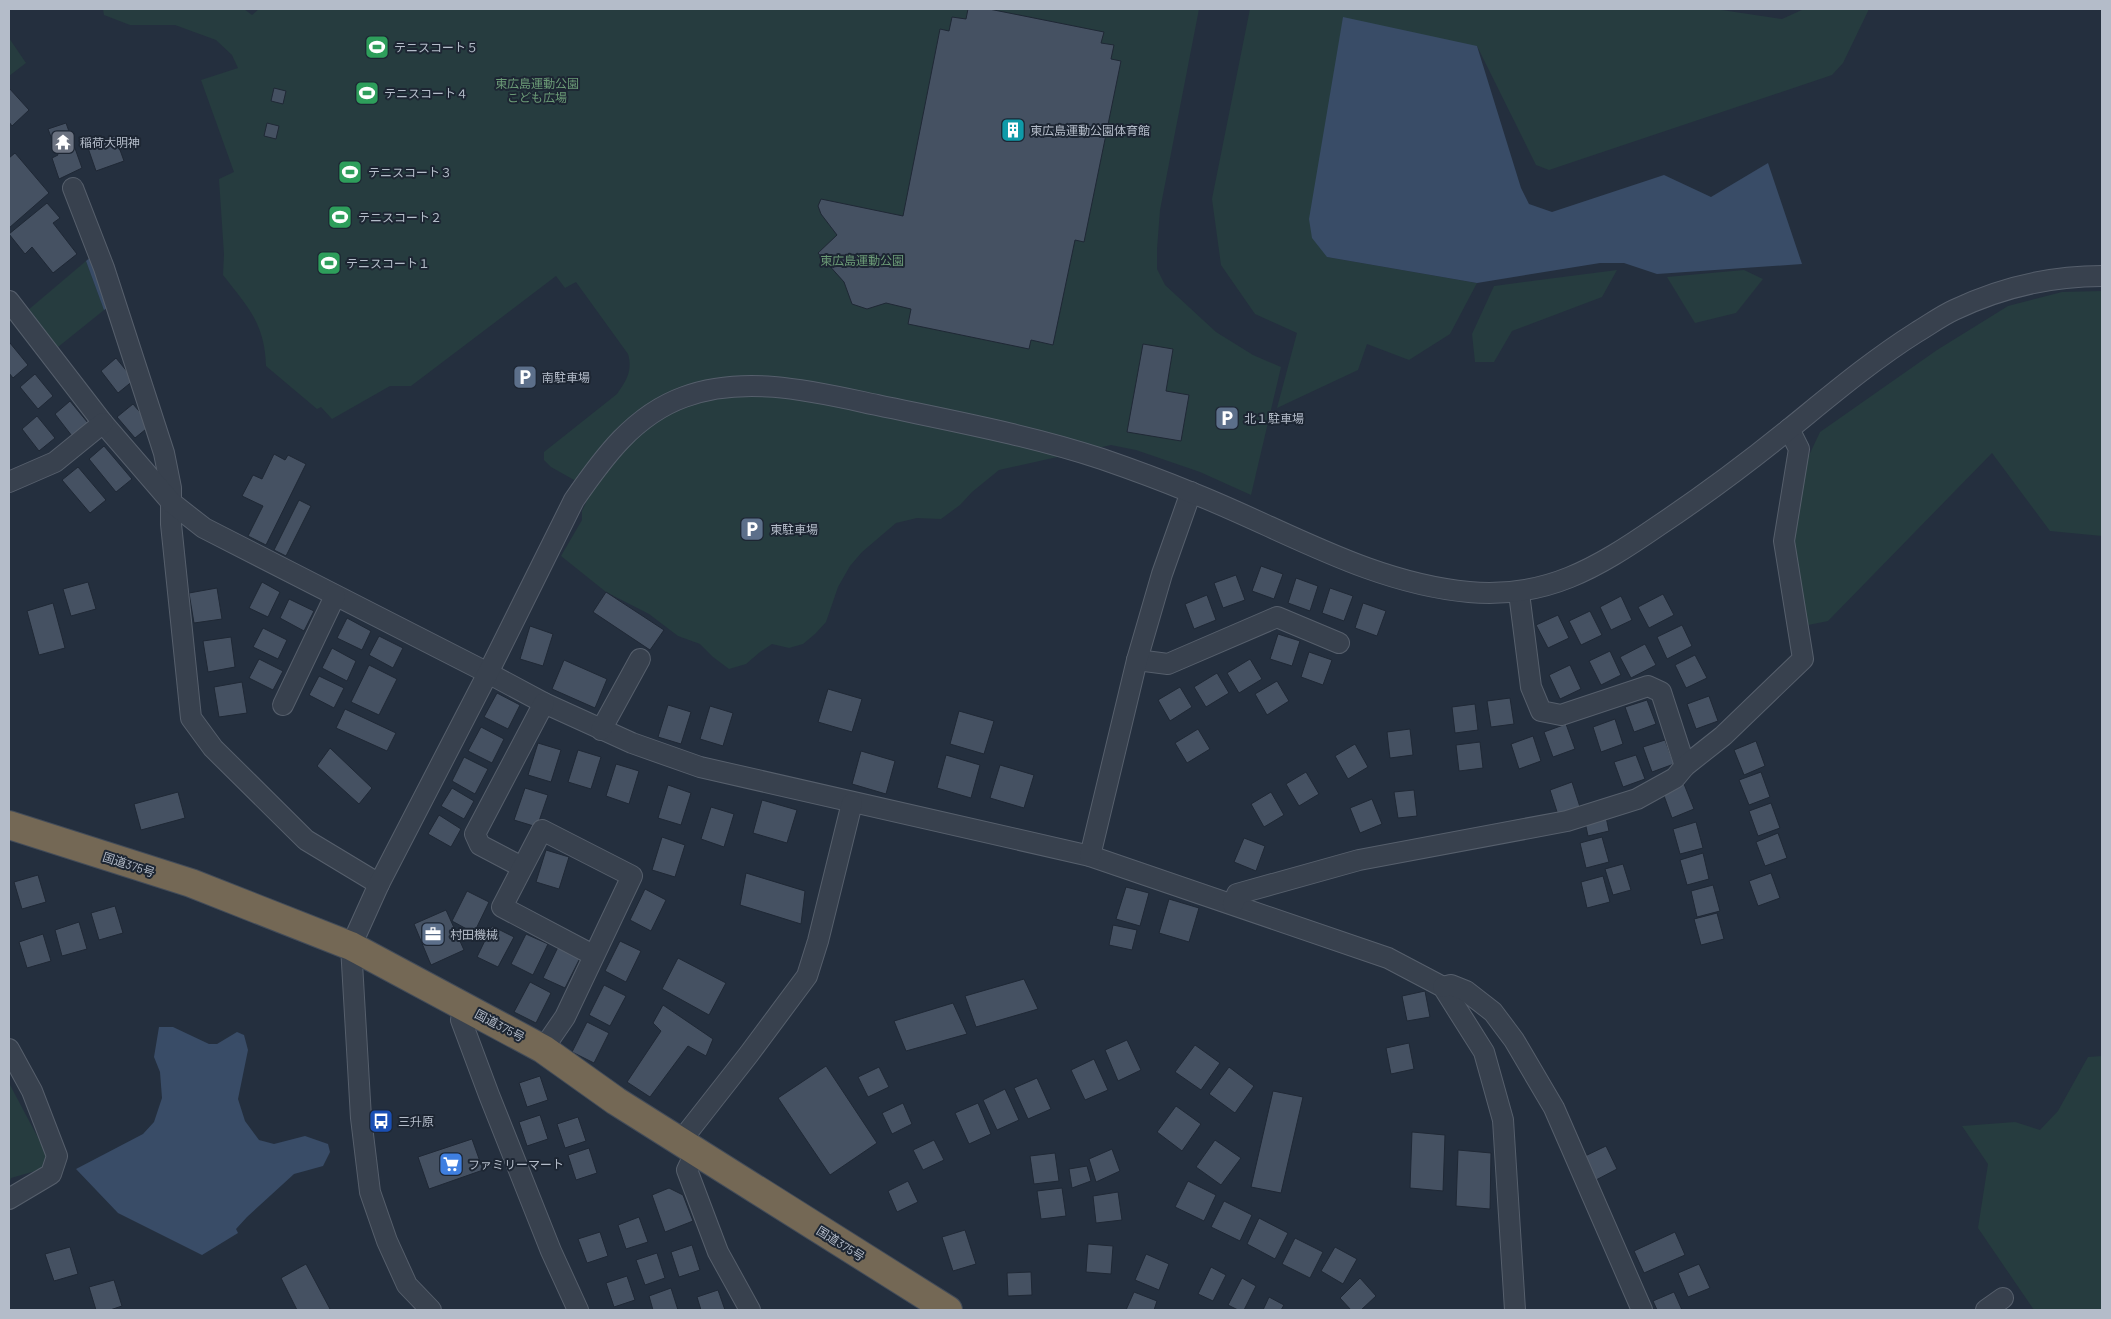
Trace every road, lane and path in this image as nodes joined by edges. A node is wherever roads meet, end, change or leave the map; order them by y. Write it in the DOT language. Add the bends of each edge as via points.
graph roads {
  1 [pos="73,188"];
  2 [pos="2102,276"];
  3 [pos="9,301"];
  4 [pos="103,423"];
  5 [pos="1789,429"];
  6 [pos="9,482"];
  7 [pos="1191,492"];
  8 [pos="172,503"];
  9 [pos="1519,592"];
  10 [pos="335,596"];
  11 [pos="1339,643"];
  12 [pos="640,659"];
  13 [pos="1137,660"];
  14 [pos="488,673"];
  15 [pos="544,703"];
  16 [pos="283,705"];
  17 [pos="601,730"];
  18 [pos="1685,766"];
  19 [pos="852,803"];
  20 [pos="9,825"];
  21 [pos="1090,856"];
  22 [pos="522,867"];
  23 [pos="379,884"];
  24 [pos="1234,904"];
  25 [pos="351,946"];
  26 [pos="593,954"];
  27 [pos="1443,987"];
  28 [pos="464,1006"];
  29 [pos="9,1049"];
  30 [pos="543,1049"];
  31 [pos="688,1147"];
  32 [pos="9,1199"];
  33 [pos="2003,1298"];
  34 [pos="431,1310"];
  35 [pos="578,1310"];
  36 [pos="750,1310"];
  37 [pos="948,1310"];
  38 [pos="1516,1310"];
  39 [pos="1642,1310"];
  40 [pos="1986,1310"];
  1 -- 8 [label="street" via="104,268 164,453"];
  2 -- 5 [label="street" via="2048,279 1999,292 1952,311 1893,348"];
  3 -- 4 [label="street"];
  4 -- 6 [label="street" via="55,462"];
  4 -- 8 [label="street"];
  5 -- 9 [label="street" via="1723,482 1614,557 1580,574"];
  5 -- 18 [label="street" via="1800,449 1784,541 1803,658 1723,736"];
  7 -- 9 [label="street" via="1391,577 1437,589 1476,593"];
  7 -- 13 [label="street" via="1162,574"];
  7 -- 14 [label="street" via="1099,458 967,424 852,400 765,386 720,388 686,396 660,408 634,426 589,479 574,500"];
  8 -- 10 [label="street" via="204,528"];
  8 -- 23 [label="street" via="171,524 191,718 213,748 306,840"];
  9 -- 18 [label="street" via="1531,687 1542,711 1561,715 1648,686 1661,692"];
  10 -- 14 [label="street"];
  10 -- 16 [label="street"];
  11 -- 13 [label="street" via="1277,617 1168,664"];
  12 -- 17 [label="street"];
  13 -- 21 [label="street"];
  14 -- 15 [label="street"];
  14 -- 23 [label="street"];
  15 -- 17 [label="street"];
  15 -- 22 [label="street" via="475,834 480,845"];
  17 -- 19 [label="street" via="700,767"];
  18 -- 24 [label="street" via="1675,778 1637,799 1567,821 1359,860 1237,894"];
  19 -- 21 [label="street"];
  19 -- 31 [label="street" via="807,976 749,1054"];
  20 -- 25 [label="highway, 国道375号" via="191,884"];
  21 -- 24 [label="street"];
  22 -- 26 [label="street" via="502,907"];
  22 -- 26 [label="street" via="542,830 632,876"];
  23 -- 25 [label="street"];
  24 -- 27 [label="street" via="1388,958"];
  25 -- 28 [label="highway, 国道375号"];
  25 -- 34 [label="street" via="360,1118 370,1192 407,1286"];
  26 -- 30 [label="street" via="565,1017"];
  27 -- 38 [label="street" via="1484,1052 1503,1120"];
  27 -- 39 [label="street" via="1451,985 1466,991 1493,1012 1514,1040 1554,1108"];
  28 -- 30 [label="highway, 国道375号"];
  28 -- 35 [label="street" via="461,1020 485,1086"];
  29 -- 32 [label="street" via="32,1091 57,1156 51,1174"];
  30 -- 31 [label="highway, 国道375号"];
  31 -- 36 [label="street" via="687,1170 718,1252"];
  31 -- 37 [label="highway, 国道375号"];
  33 -- 40 [label="street"];
}
